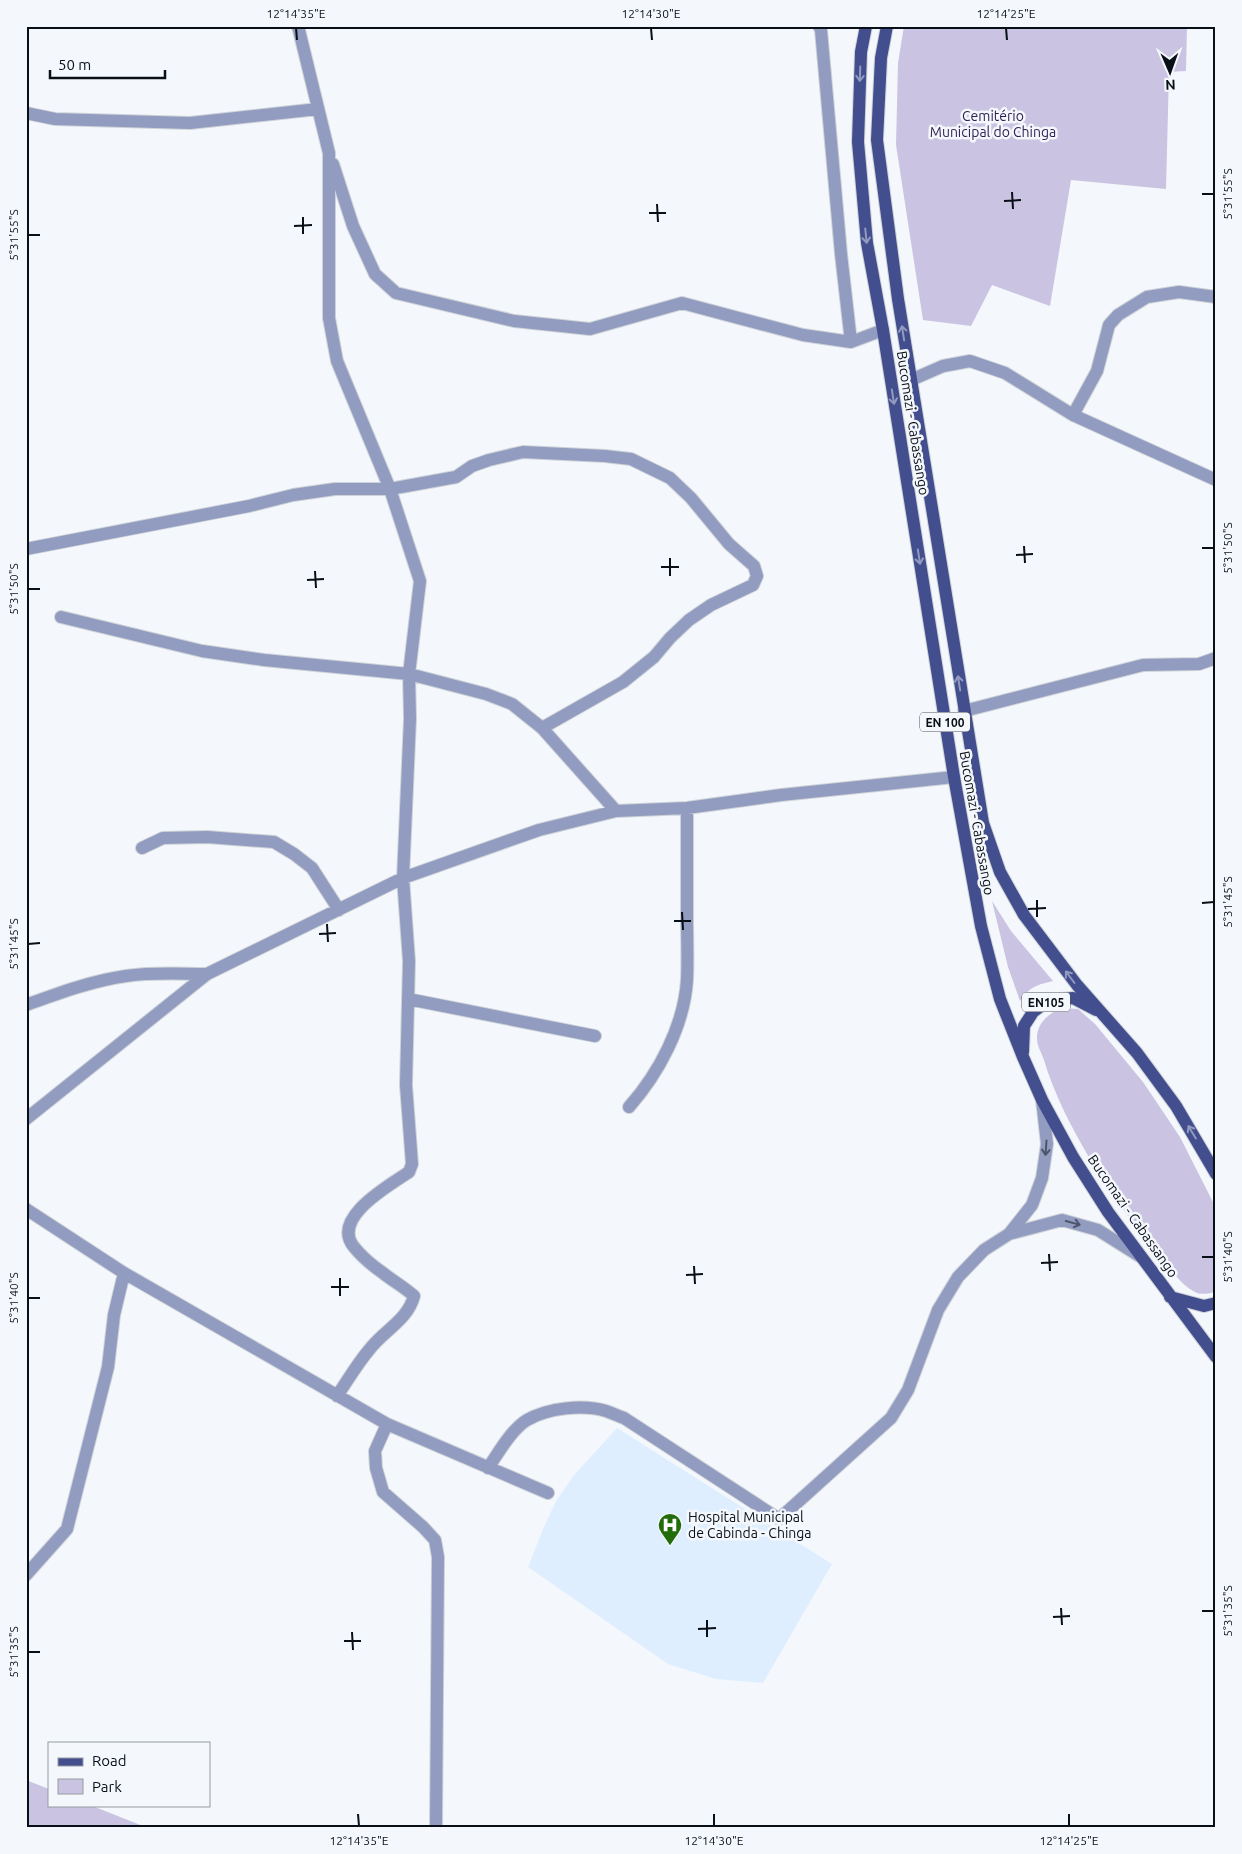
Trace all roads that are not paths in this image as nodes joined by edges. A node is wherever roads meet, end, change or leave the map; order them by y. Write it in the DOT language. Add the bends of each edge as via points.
graph roads {
  1 [pos="298,26"];
  2 [pos="819,26"];
  3 [pos="866,26"];
  4 [pos="887,26"];
  5 [pos="318,109"];
  6 [pos="26,113"];
  7 [pos="329,153"];
  8 [pos="1216,297"];
  9 [pos="883,330"];
  10 [pos="851,342"];
  11 [pos="911,380"];
  12 [pos="1073,415"];
  13 [pos="1216,480"];
  14 [pos="390,489"];
  15 [pos="26,549"];
  16 [pos="61,617"];
  17 [pos="1216,658"];
  18 [pos="409,674"];
  19 [pos="964,711"];
  20 [pos="542,728"];
  21 [pos="954,777"];
  22 [pos="687,808"];
  23 [pos="616,811"];
  24 [pos="142,848"];
  25 [pos="403,878"];
  26 [pos="339,910"];
  27 [pos="207,974"];
  28 [pos="408,1000"];
  29 [pos="26,1005"];
  30 [pos="1105,1015"];
  31 [pos="595,1036"];
  32 [pos="1023,1057"];
  33 [pos="1042,1100"];
  34 [pos="629,1107"];
  35 [pos="26,1119"];
  36 [pos="1216,1174"];
  37 [pos="26,1209"];
  38 [pos="1009,1234"];
  39 [pos="1142,1258"];
  40 [pos="124,1273"];
  41 [pos="1170,1297"];
  42 [pos="1216,1303"];
  43 [pos="1216,1357"];
  44 [pos="337,1396"];
  45 [pos="387,1424"];
  46 [pos="488,1468"];
  47 [pos="548,1493"];
  48 [pos="26,1575"];
  49 [pos="436,1828"];
  1 -- 5 [label="street"];
  2 -- 10 [label="street"];
  3 -- 9 [label="main road, Bucomazi - Cabassango / EN 100, one-way" via="861,52 858,142 867,242"];
  11 -- 4 [label="main road, Bucomazi - Cabassango / EN 100, one-way" via="877,140"];
  5 -- 6 [label="street" via="190,122 55,119"];
  5 -- 7 [label="street"];
  7 -- 10 [label="street" via="353,226 375,274 396,293 514,321 590,329 682,303 803,335"];
  7 -- 14 [label="street" via="329,318 337,361"];
  8 -- 12 [label="street" via="1179,292 1147,296 1118,315 1109,325 1097,372"];
  9 -- 10 [label="street"];
  9 -- 21 [label="main road, Bucomazi - Cabassango / EN 100, one-way"];
  11 -- 12 [label="street" via="943,366 970,361 1005,373"];
  19 -- 11 [label="main road, Bucomazi - Cabassango / EN 100, one-way"];
  12 -- 13 [label="street"];
  14 -- 15 [label="street" via="335,489"];
  14 -- 18 [label="street" via="420,581"];
  14 -- 20 [label="street" via="456,477 480,463 523,452 631,460 670,478 729,544 754,566 757,576 753,584 689,620 654,657 623,682"];
  16 -- 18 [label="street" via="202,651"];
  17 -- 19 [label="street" via="1199,664 1144,665"];
  18 -- 20 [label="street" via="512,704"];
  18 -- 25 [label="street"];
  30 -- 19 [label="main road, Bucomazi - Cabassango / EN 100, one-way" via="1077,985 1024,915 1000,872 983,823"];
  20 -- 23 [label="street"];
  21 -- 22 [label="street"];
  21 -- 32 [label="main road, Bucomazi - Cabassango / EN 100" via="980,926 1000,999"];
  22 -- 23 [label="street"];
  22 -- 34 [label="street" via="686,989 676,1027 663,1058 645,1089"];
  23 -- 25 [label="street" via="539,830"];
  24 -- 26 [label="street" via="163,838 207,837 274,842 312,868"];
  25 -- 26 [label="street"];
  25 -- 28 [label="street" via="409,961"];
  26 -- 27 [label="street"];
  27 -- 29 [label="street" via="126,976 65,990"];
  27 -- 35 [label="street"];
  28 -- 31 [label="street"];
  28 -- 44 [label="street" via="406,1085 412,1164 409,1172 364,1204 352,1221 348,1234 353,1246 414,1296 403,1317 370,1348"];
  30 -- 32 [label="main road, EN105" via="1072,998 1049,1000 1033,1012 1024,1026"];
  36 -- 30 [label="main road, Bucomazi - Cabassango / EN 100, one-way" via="1176,1106"];
  32 -- 33 [label="main road, Bucomazi - Cabassango / EN 100"];
  33 -- 38 [label="street, one-way" via="1048,1144 1042,1178 1032,1205"];
  33 -- 39 [label="main road, Bucomazi - Cabassango / EN 100" via="1078,1165"];
  37 -- 40 [label="street"];
  38 -- 39 [label="street, one-way" via="1062,1220 1098,1230"];
  38 -- 46 [label="street" via="984,1250 958,1277 938,1310 908,1390 891,1418 778,1519 624,1418 605,1410 564,1409 526,1421"];
  39 -- 41 [label="main road, Bucomazi - Cabassango / EN 100"];
  40 -- 44 [label="street"];
  40 -- 48 [label="street" via="114,1315 108,1367 67,1529"];
  41 -- 42 [label="main road" via="1204,1306"];
  41 -- 43 [label="main road, Bucomazi - Cabassango / EN 100"];
  44 -- 45 [label="street"];
  45 -- 46 [label="street"];
  45 -- 49 [label="street" via="375,1451 383,1492 435,1540 438,1557"];
  46 -- 47 [label="street"];
}
